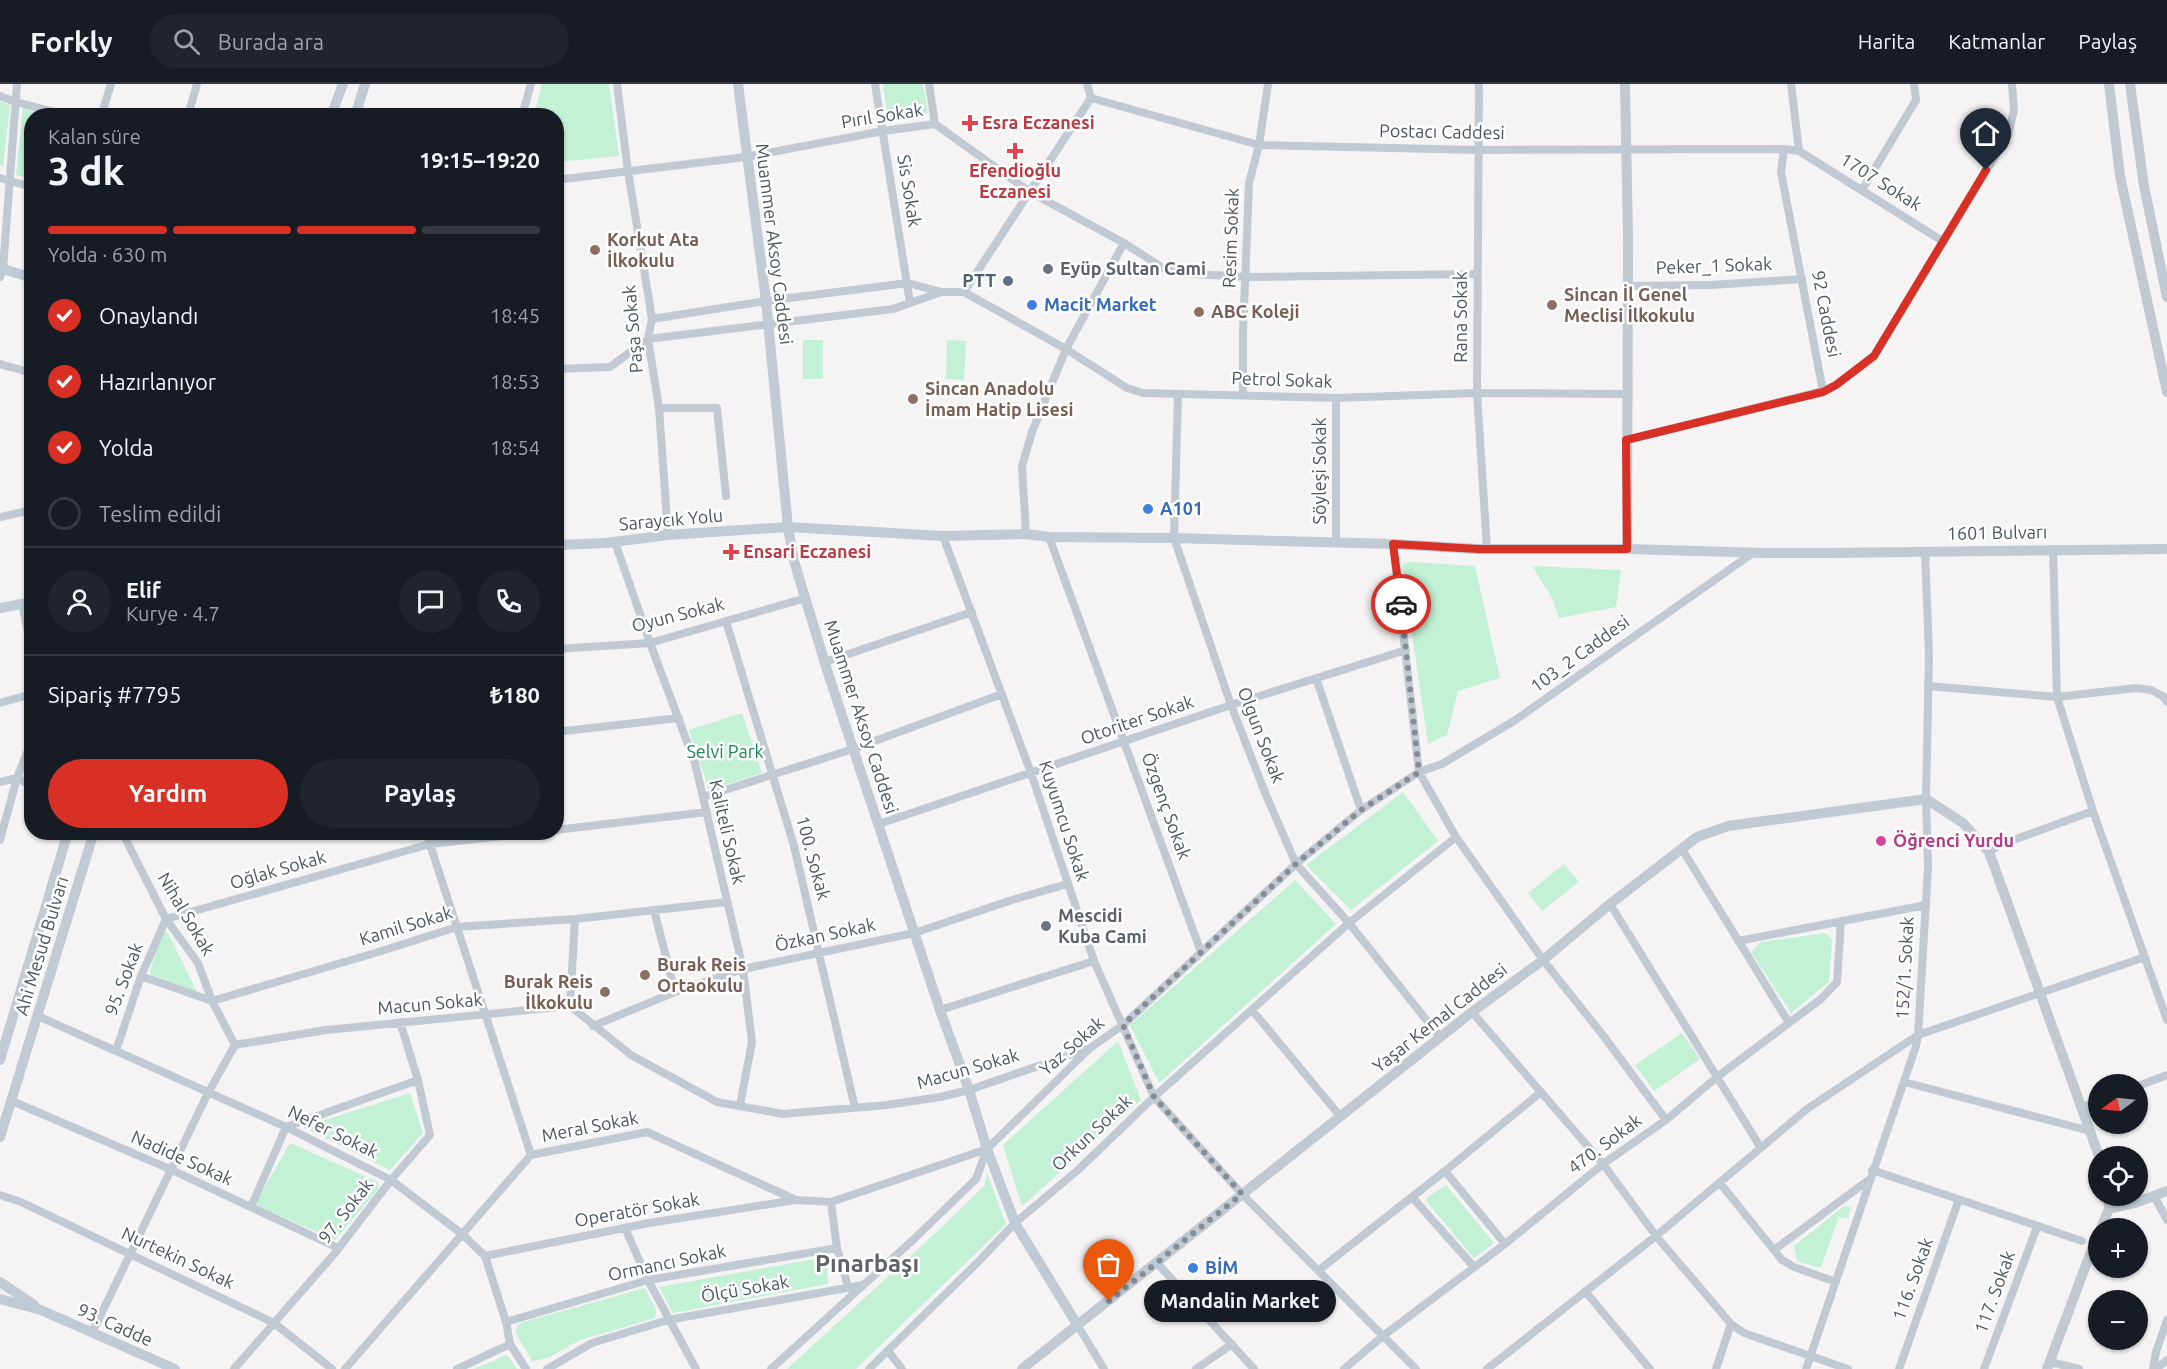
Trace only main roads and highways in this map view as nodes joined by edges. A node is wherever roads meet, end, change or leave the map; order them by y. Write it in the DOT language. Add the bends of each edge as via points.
graph roads {
  1 [pos="343,84"];
  2 [pos="365,84"];
  3 [pos="738,84"];
  4 [pos="335,108"];
  5 [pos="358,108"];
  6 [pos="1,272"];
  7 [pos="24,276"];
  8 [pos="788,527"];
  9 [pos="564,545"];
  10 [pos="1828,553"];
  11 [pos="24,604"];
  12 [pos="0,608"];
  13 [pos="66,840"];
  14 [pos="92,840"];
  15 [pos="0,1060"];
  16 [pos="0,1137"];
  17 [pos="2,1282"];
  18 [pos="1,1300"];
  19 [pos="41,1311"];
  20 [pos="1078,1326"];
  21 [pos="175,1369"];
  1 -- 4 [label="main road"];
  2 -- 5 [label="main road"];
  3 -- 8 [label="main road, Muammer Aksoy Caddesi" via="766,301"];
  6 -- 7 [label="main road"];
  8 -- 9 [label="main road, Saraycık Yolu"];
  8 -- 10 [label="main road, Saraycık Yolu" via="943,536 1026,534 1487,549"];
  8 -- 20 [label="main road, Muammer Aksoy Caddesi" via="794,561 825,662 987,1149 1015,1223"];
  11 -- 12 [label="main road"];
  13 -- 15 [label="main road, Ahi Mesud Bulvarı"];
  14 -- 16 [label="main road, Ahi Mesud Bulvarı"];
  17 -- 19 [label="main road, 93. Cadde"];
  18 -- 19 [label="main road, 93. Cadde"];
  19 -- 21 [label="main road, 93. Cadde"];
}
